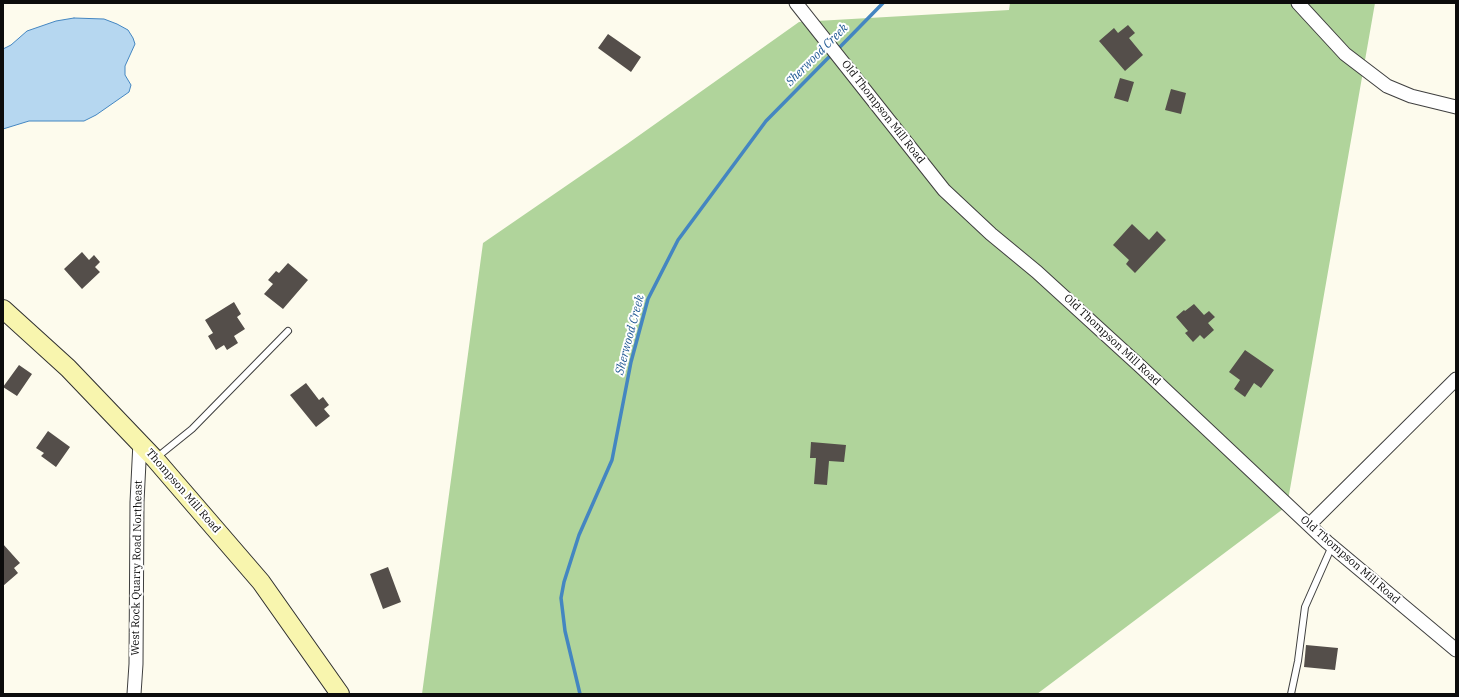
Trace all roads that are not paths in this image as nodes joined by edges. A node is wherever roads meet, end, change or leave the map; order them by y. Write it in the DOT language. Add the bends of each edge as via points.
graph roads {
  1 [pos="796,3"];
  2 [pos="1298,3"];
  3 [pos="1456,107"];
  4 [pos="3,308"];
  5 [pos="288,331"];
  6 [pos="1456,379"];
  7 [pos="140,442"];
  8 [pos="155,459"];
  9 [pos="1309,525"];
  10 [pos="1332,546"];
  11 [pos="1456,650"];
  12 [pos="134,694"];
  13 [pos="340,694"];
  14 [pos="1291,694"];
  1 -- 9 [label="street, Old Thompson Mill Road" via="944,190 1141,367"];
  2 -- 3 [label="street" via="1345,54 1387,86 1411,96"];
  4 -- 7 [label="street, Thompson Mill Road" via="68,368"];
  5 -- 8 [label="lane" via="192,429"];
  6 -- 9 [label="street"];
  7 -- 8 [label="street, Thompson Mill Road"];
  7 -- 12 [label="street, West Rock Quarry Road Northeast"];
  8 -- 13 [label="street, Thompson Mill Road" via="261,582"];
  9 -- 10 [label="street, Old Thompson Mill Road"];
  10 -- 11 [label="street, Old Thompson Mill Road"];
  10 -- 14 [label="lane" via="1305,607"];
}
